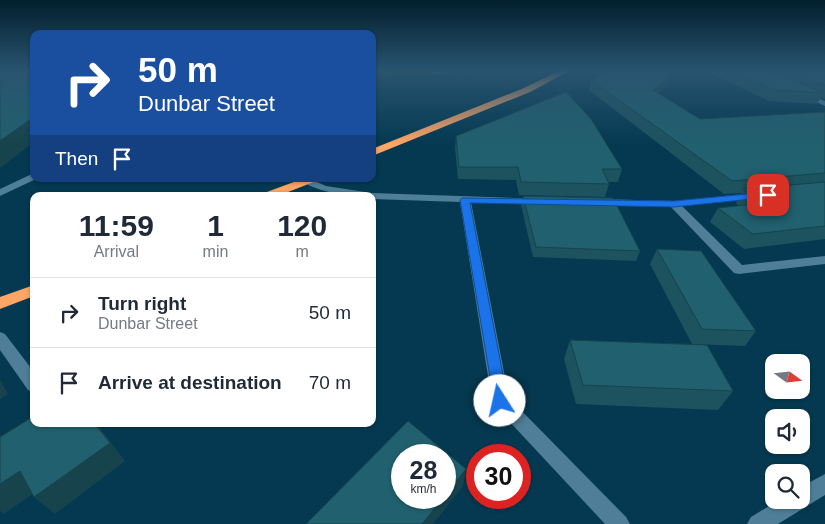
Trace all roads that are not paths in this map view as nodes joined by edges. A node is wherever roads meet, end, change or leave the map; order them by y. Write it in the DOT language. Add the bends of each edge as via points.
graph roads {
  1 [pos="516,94"];
  2 [pos="802,94"];
  3 [pos="825,104"];
  4 [pos="376,151"];
  5 [pos="30,178"];
  6 [pos="304,182"];
  7 [pos="312,182"];
  8 [pos="278,192"];
  9 [pos="340,192"];
  10 [pos="0,193"];
  11 [pos="768,195"];
  12 [pos="376,196"];
  13 [pos="465,200"];
  14 [pos="551,202"];
  15 [pos="589,202"];
  16 [pos="674,204"];
  17 [pos="825,260"];
  18 [pos="30,292"];
  19 [pos="0,303"];
  20 [pos="0,338"];
  21 [pos="30,380"];
  22 [pos="825,484"];
  23 [pos="810,493"];
  24 [pos="783,509"];
  25 [pos="619,524"];
  26 [pos="758,524"];
  1 -- 4 [label="highway"];
  2 -- 3 [label="street"];
  5 -- 10 [label="street"];
  6 -- 8 [label="highway"];
  7 -- 9 [label="street" via="324,190"];
  11 -- 16 [label="street"];
  12 -- 13 [label="street"];
  13 -- 14 [label="street"];
  13 -- 25 [label="street" via="500,401"];
  15 -- 16 [label="street"];
  16 -- 17 [label="street" via="739,270"];
  18 -- 19 [label="highway"];
  20 -- 21 [label="street"];
  22 -- 23 [label="street"];
  24 -- 26 [label="street"];
}
